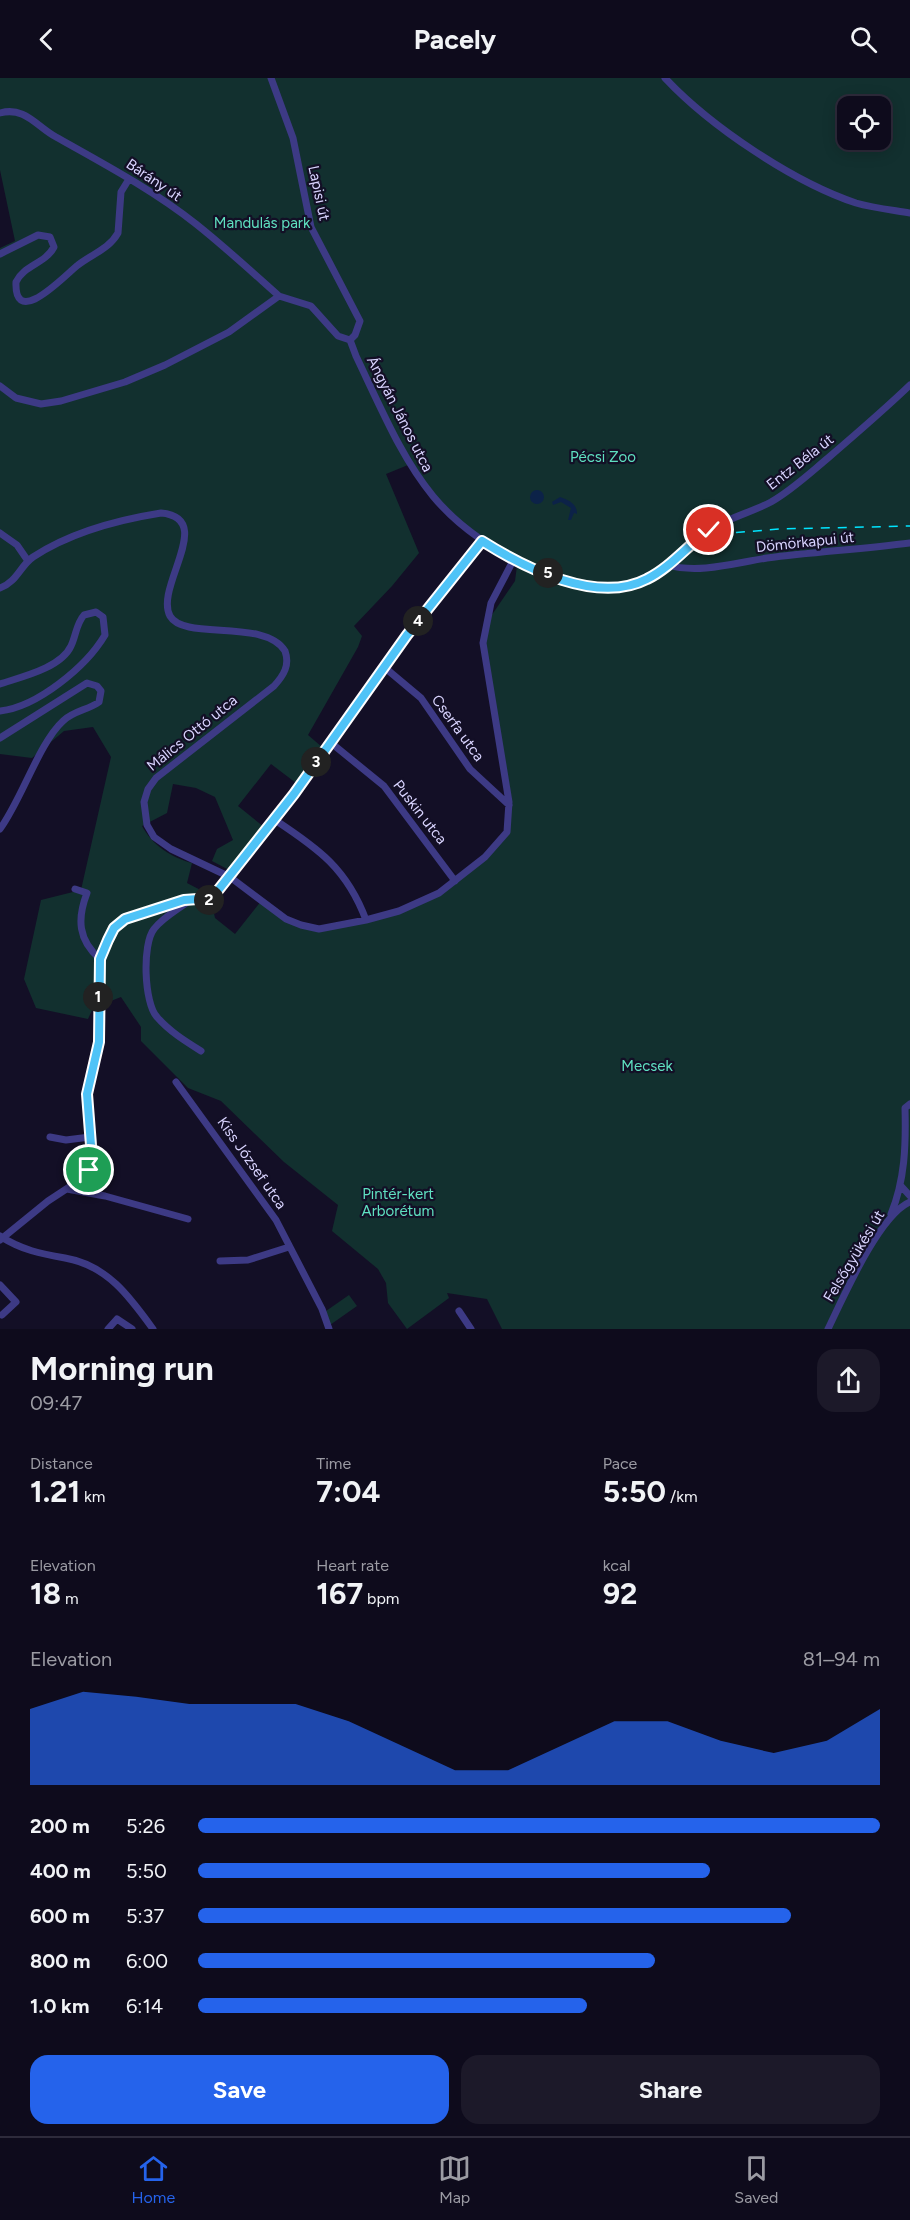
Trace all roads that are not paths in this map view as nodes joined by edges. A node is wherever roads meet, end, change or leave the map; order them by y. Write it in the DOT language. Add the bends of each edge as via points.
graph roads {
  1 [pos="271,78"];
  2 [pos="665,78"];
  3 [pos="0,113"];
  4 [pos="129,179"];
  5 [pos="910,213"];
  6 [pos="0,254"];
  7 [pos="279,296"];
  8 [pos="350,340"];
  9 [pos="910,385"];
  10 [pos="0,386"];
  11 [pos="0,533"];
  12 [pos="482,541"];
  13 [pos="910,543"];
  14 [pos="514,559"];
  15 [pos="28,561"];
  16 [pos="667,565"];
  17 [pos="0,588"];
  18 [pos="384,667"];
  19 [pos="0,684"];
  20 [pos="0,711"];
  21 [pos="0,738"];
  22 [pos="330,742"];
  23 [pos="509,805"];
  24 [pos="275,820"];
  25 [pos="0,829"];
  26 [pos="230,877"];
  27 [pos="456,881"];
  28 [pos="75,889"];
  29 [pos="176,908"];
  30 [pos="366,920"];
  31 [pos="100,959"];
  32 [pos="201,1051"];
  33 [pos="176,1082"];
  34 [pos="908,1106"];
  35 [pos="50,1137"];
  36 [pos="90,1137"];
  37 [pos="901,1186"];
  38 [pos="67,1189"];
  39 [pos="910,1196"];
  40 [pos="910,1202"];
  41 [pos="890,1216"];
  42 [pos="188,1219"];
  43 [pos="1,1238"];
  44 [pos="289,1247"];
  45 [pos="220,1261"];
  46 [pos="0,1285"];
  47 [pos="459,1311"];
  48 [pos="2,1315"];
  49 [pos="108,1329"];
  50 [pos="132,1329"];
  51 [pos="153,1329"];
  52 [pos="329,1329"];
  53 [pos="471,1329"];
  54 [pos="828,1329"];
  1 -- 8 [label="street, Lapisi út" via="291,132 311,227 360,321"];
  2 -- 5 [label="street" via="711,120 805,181 856,203"];
  3 -- 4 [label="street, Bárány út" via="18,112 37,120 54,136"];
  4 -- 6 [label="street" via="121,192 115,239 40,298 22,300 16,282 51,254 54,248 50,237 38,235"];
  4 -- 7 [label="street, Bárány út" via="196,224"];
  7 -- 8 [label="street" via="311,306 338,336"];
  7 -- 10 [label="street" via="229,332 125,382 41,404 16,398"];
  8 -- 12 [label="street, Ángyán János utca" via="418,480 456,522"];
  9 -- 16 [label="street, Entz Béla út" via="793,486 772,501 713,527"];
  11 -- 15 [label="street" via="17,545"];
  12 -- 14 [label="street, Ángyán János utca"];
  12 -- 18 [label="street"];
  13 -- 16 [label="street, Dömörkapui út" via="712,567"];
  14 -- 16 [label="street, Ángyán János utca" via="565,579 609,587 631,586"];
  14 -- 23 [label="street, Málics Ottó utca" via="491,603 483,643"];
  15 -- 17 [label="street" via="15,579"];
  15 -- 26 [label="street, Málics Ottó utca" via="95,527 167,513 181,523 186,539 169,590 167,605 171,618 186,628 250,634 272,639 282,646 287,660 279,680 156,778 144,802 147,825 160,842"];
  18 -- 22 [label="street"];
  18 -- 23 [label="street, Cserfa utca" via="420,698 470,769"];
  19 -- 20 [label="street" via="39,670 63,656 72,646 84,615 96,612 104,616 105,635 84,661 39,698"];
  21 -- 25 [label="street" via="84,684 94,684 101,691 99,702 68,717 57,728"];
  22 -- 24 [label="street"];
  22 -- 27 [label="street, Puskin utca" via="384,786"];
  23 -- 27 [label="street, Málics Ottó utca" via="507,832"];
  24 -- 26 [label="street"];
  24 -- 30 [label="street" via="327,858 342,874 355,892"];
  26 -- 29 [label="street" via="208,900 190,900"];
  26 -- 30 [label="street, Málics Ottó utca" via="286,919 301,925 319,929"];
  27 -- 30 [label="street, Málics Ottó utca" via="399,911"];
  28 -- 31 [label="street" via="87,893 80,911 81,932 85,943"];
  29 -- 31 [label="street" via="118,923"];
  29 -- 32 [label="street" via="157,926 146,950 151,1007 177,1036"];
  31 -- 36 [label="street" via="99,1042 87,1094"];
  33 -- 44 [label="street, Kiss József utca" via="263,1200"];
  34 -- 37 [label="street"];
  35 -- 36 [label="street"];
  36 -- 38 [label="street" via="89,1170"];
  37 -- 39 [label="street"];
  37 -- 41 [label="street"];
  38 -- 42 [label="street"];
  38 -- 43 [label="street"];
  40 -- 41 [label="street, Felsőgyükési út"];
  41 -- 54 [label="street, Felsőgyükési út"];
  43 -- 51 [label="street" via="38,1255 83,1263 111,1279"];
  44 -- 45 [label="street" via="248,1260"];
  44 -- 52 [label="street, Kiss József utca"];
  46 -- 48 [label="street" via="16,1302"];
  47 -- 53 [label="street"];
  49 -- 50 [label="street" via="117,1319"];
}
